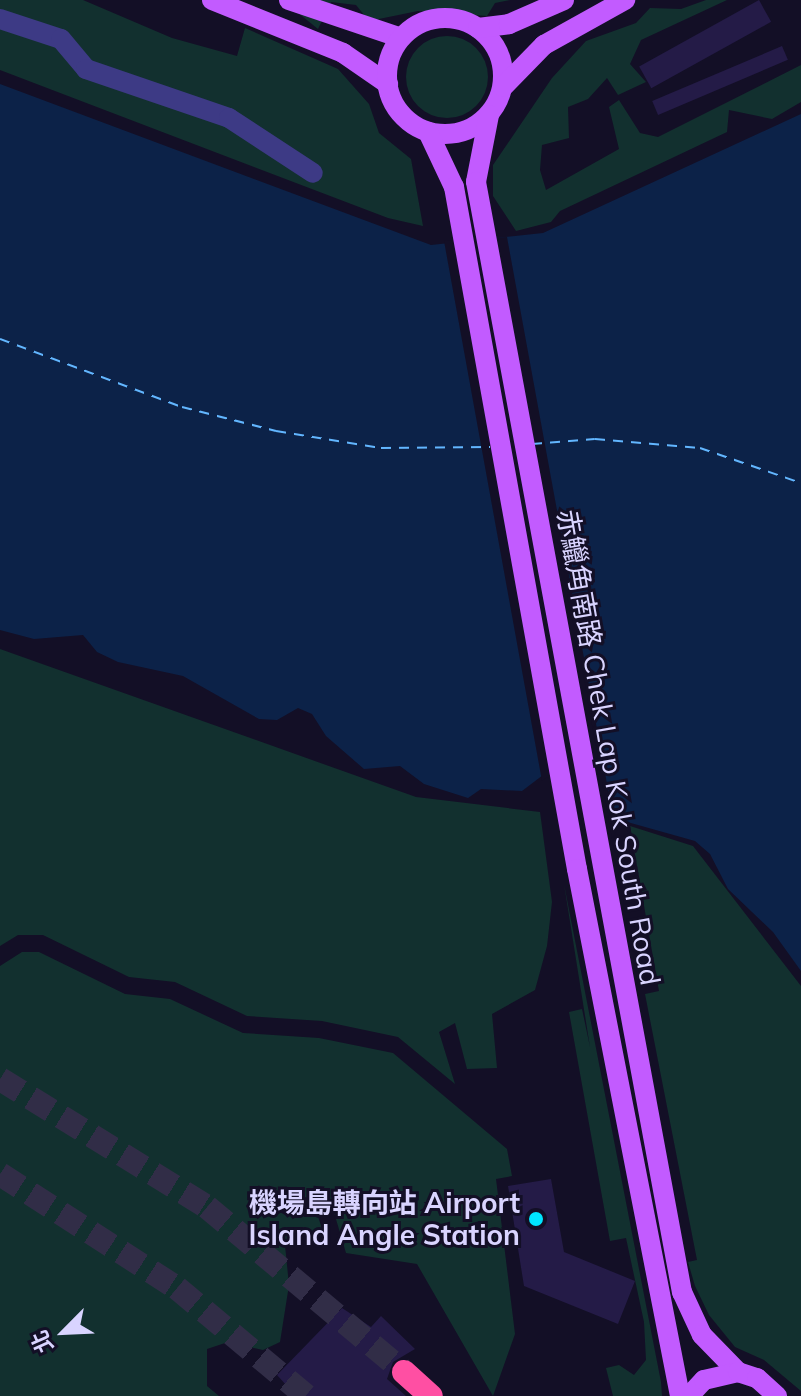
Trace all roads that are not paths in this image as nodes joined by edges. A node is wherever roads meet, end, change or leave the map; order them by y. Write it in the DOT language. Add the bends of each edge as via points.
graph roads {
  1 [pos="212,0"];
  2 [pos="289,0"];
  3 [pos="564,0"];
  4 [pos="625,0"];
  5 [pos="0,19"];
  6 [pos="478,28"];
  7 [pos="401,38"];
  8 [pos="388,84"];
  9 [pos="503,87"];
  10 [pos="489,115"];
  11 [pos="428,132"];
  12 [pos="313,173"];
  13 [pos="404,1372"];
  14 [pos="738,1372"];
  15 [pos="431,1396"];
  16 [pos="680,1396"];
  17 [pos="689,1396"];
  18 [pos="777,1396"];
  1 -- 8 [label="main road" via="343,53"];
  2 -- 7 [label="main road"];
  3 -- 6 [label="main road" via="509,24"];
  4 -- 9 [label="main road" via="544,45"];
  5 -- 12 [label="street" via="61,39 86,69 229,118"];
  6 -- 7 [label="main road" via="437,18"];
  6 -- 9 [label="main road" via="499,54"];
  7 -- 8 [label="main road" via="390,60"];
  8 -- 11 [label="main road" via="403,116"];
  9 -- 10 [label="main road"];
  10 -- 11 [label="main road" via="455,134"];
  10 -- 14 [label="main road, 赤鱲角南路 Chek Lap Kok South Road" via="476,182 682,1292 702,1335"];
  11 -- 16 [label="main road, 赤鱲角南路 Chek Lap Kok South Road" via="454,187 577,869"];
  13 -- 15 [label="highway"];
  14 -- 17 [label="main road" via="704,1380"];
  14 -- 18 [label="main road, 赤鱲角南路 Chek Lap Kok South Road" via="757,1378"];
}
